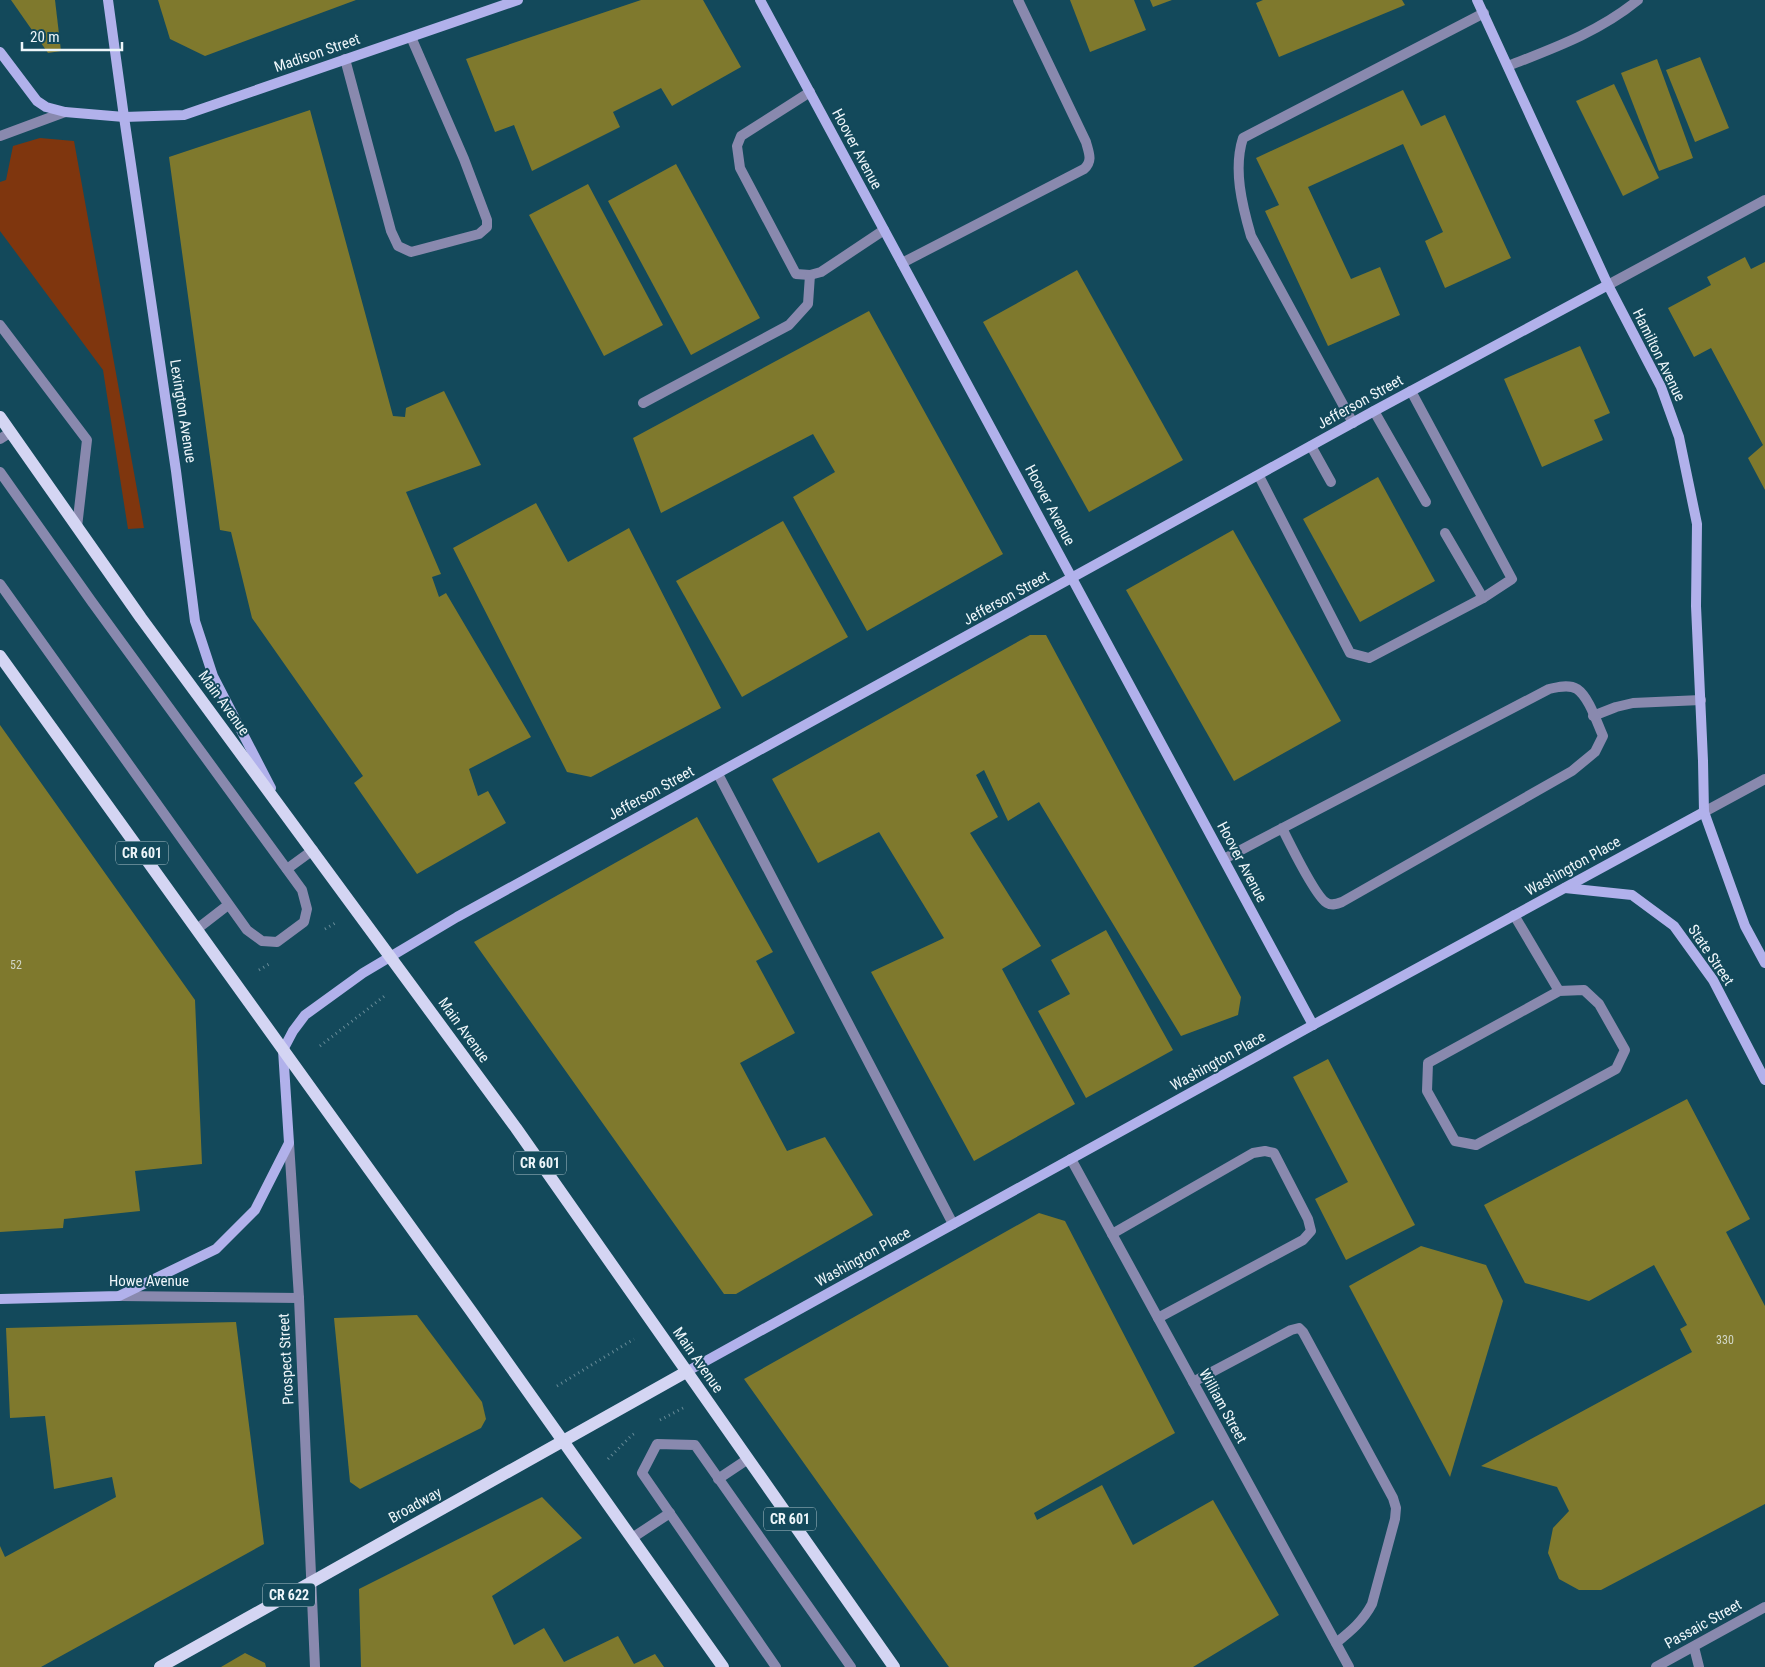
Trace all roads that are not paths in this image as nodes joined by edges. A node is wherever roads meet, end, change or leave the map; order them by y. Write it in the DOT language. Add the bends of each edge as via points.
graph roads {
  1 [pos="108,0"];
  2 [pos="518,0"];
  3 [pos="760,0"];
  4 [pos="1018,0"];
  5 [pos="1477,0"];
  6 [pos="1638,0"];
  7 [pos="1484,14"];
  8 [pos="411,37"];
  9 [pos="0,52"];
  10 [pos="345,59"];
  11 [pos="1508,66"];
  12 [pos="810,92"];
  13 [pos="65,112"];
  14 [pos="124,117"];
  15 [pos="0,136"];
  16 [pos="1765,200"];
  17 [pos="884,230"];
  18 [pos="902,263"];
  19 [pos="810,275"];
  20 [pos="1608,285"];
  21 [pos="0,325"];
  22 [pos="1411,391"];
  23 [pos="643,403"];
  24 [pos="1374,411"];
  25 [pos="0,417"];
  26 [pos="1353,423"];
  27 [pos="5,436"];
  28 [pos="1311,446"];
  29 [pos="0,472"];
  30 [pos="1258,476"];
  31 [pos="1331,482"];
  32 [pos="1426,502"];
  33 [pos="77,527"];
  34 [pos="1445,533"];
  35 [pos="1073,578"];
  36 [pos="0,584"];
  37 [pos="1483,598"];
  38 [pos="0,656"];
  39 [pos="1700,700"];
  40 [pos="1594,716"];
  41 [pos="718,774"];
  42 [pos="1765,779"];
  43 [pos="283,810"];
  44 [pos="1704,812"];
  45 [pos="1282,828"];
  46 [pos="313,850"];
  47 [pos="1224,859"];
  48 [pos="287,869"];
  49 [pos="1565,888"];
  50 [pos="228,905"];
  51 [pos="1514,915"];
  52 [pos="197,929"];
  53 [pos="390,957"];
  54 [pos="1765,963"];
  55 [pos="1560,991"];
  56 [pos="1313,1025"];
  57 [pos="284,1050"];
  58 [pos="1765,1080"];
  59 [pos="289,1143"];
  60 [pos="1071,1159"];
  61 [pos="953,1224"];
  62 [pos="1112,1234"];
  63 [pos="119,1296"];
  64 [pos="299,1298"];
  65 [pos="0,1299"];
  66 [pos="1158,1318"];
  67 [pos="686,1372"];
  68 [pos="1194,1382"];
  69 [pos="563,1440"];
  70 [pos="748,1459"];
  71 [pos="718,1479"];
  72 [pos="670,1513"];
  73 [pos="632,1538"];
  74 [pos="312,1582"];
  75 [pos="1765,1607"];
  76 [pos="1336,1643"];
  77 [pos="1694,1647"];
  78 [pos="160,1667"];
  79 [pos="316,1667"];
  80 [pos="723,1667"];
  81 [pos="776,1667"];
  82 [pos="851,1667"];
  83 [pos="894,1667"];
  84 [pos="1350,1667"];
  85 [pos="1656,1667"];
  86 [pos="1700,1667"];
  1 -- 14 [label="main road, Lexington Avenue"];
  2 -- 8 [label="main road, Madison Street"];
  3 -- 12 [label="main road, Hoover Avenue"];
  4 -- 18 [label="street" via="1086,142 1089,164"];
  5 -- 7 [label="main road, Hamilton Avenue"];
  6 -- 11 [label="street" via="1598,28"];
  7 -- 11 [label="main road, Hamilton Avenue"];
  7 -- 26 [label="street" via="1243,138 1239,149 1243,207 1251,236"];
  8 -- 10 [label="main road, Madison Street"];
  8 -- 10 [label="street" via="487,220 487,228 479,234 411,252 398,246 391,231"];
  9 -- 13 [label="main road, Madison Street" via="37,101 46,108"];
  10 -- 14 [label="main road, Madison Street" via="184,115"];
  11 -- 20 [label="main road, Hamilton Avenue"];
  12 -- 17 [label="main road, Hoover Avenue"];
  12 -- 19 [label="street" via="741,136 737,146 740,168 796,274"];
  13 -- 14 [label="main road, Madison Street"];
  13 -- 15 [label="street"];
  14 -- 43 [label="main road, Lexington Avenue" via="176,471 194,621 212,676"];
  16 -- 20 [label="street, Jefferson Street"];
  17 -- 18 [label="main road, Hoover Avenue"];
  17 -- 19 [label="street" via="821,272"];
  18 -- 35 [label="main road, Hoover Avenue"];
  19 -- 23 [label="street" via="808,304 789,325"];
  20 -- 22 [label="main road, Jefferson Street"];
  20 -- 39 [label="main road, Hamilton Avenue" via="1661,387 1679,437 1697,524"];
  21 -- 33 [label="street" via="87,440"];
  22 -- 24 [label="main road, Jefferson Street"];
  22 -- 37 [label="street" via="1512,578"];
  24 -- 26 [label="main road, Jefferson Street"];
  24 -- 32 [label="street"];
  25 -- 27 [label="main road, Main Avenue / CR 601"];
  26 -- 28 [label="main road, Jefferson Street"];
  27 -- 33 [label="main road, Main Avenue / CR 601"];
  28 -- 30 [label="main road, Jefferson Street"];
  28 -- 31 [label="street"];
  29 -- 48 [label="street"];
  30 -- 35 [label="main road, Jefferson Street"];
  30 -- 37 [label="street" via="1350,653 1369,658"];
  33 -- 43 [label="main road, Main Avenue / CR 601"];
  34 -- 37 [label="street"];
  35 -- 41 [label="main road, Jefferson Street"];
  35 -- 47 [label="main road, Hoover Avenue"];
  36 -- 50 [label="street"];
  38 -- 52 [label="main road, CR 601"];
  39 -- 40 [label="street" via="1632,704"];
  39 -- 44 [label="main road, Hamilton Avenue"];
  40 -- 45 [label="street" via="1586,698 1576,688 1549,688"];
  40 -- 45 [label="street" via="1603,736 1595,752 1572,771 1342,902 1332,905 1324,902"];
  41 -- 53 [label="main road, Jefferson Street"];
  41 -- 61 [label="street"];
  42 -- 44 [label="street, Washington Place"];
  43 -- 46 [label="main road, Main Avenue / CR 601"];
  44 -- 49 [label="main road, Washington Place"];
  44 -- 54 [label="main road" via="1745,926"];
  45 -- 47 [label="street"];
  46 -- 48 [label="street"];
  46 -- 53 [label="main road, Main Avenue / CR 601"];
  47 -- 56 [label="main road, Hoover Avenue"];
  48 -- 50 [label="street" via="302,890 307,909 304,922 277,942 262,941 246,930"];
  49 -- 51 [label="main road, Washington Place"];
  49 -- 58 [label="main road, State Street" via="1632,895 1674,926 1713,980"];
  50 -- 52 [label="street"];
  51 -- 55 [label="street"];
  51 -- 56 [label="main road, Washington Place"];
  52 -- 57 [label="main road, CR 601"];
  53 -- 57 [label="main road, Jefferson Street" via="305,1015"];
  53 -- 67 [label="main road, Main Avenue / CR 601" via="516,1128"];
  55 -- 55 [label="street" via="1584,990 1598,1004 1625,1050 1616,1070 1476,1145 1454,1141 1427,1091 1428,1063"];
  56 -- 60 [label="main road, Washington Place"];
  57 -- 59 [label="main road, Prospect Street"];
  57 -- 69 [label="main road, CR 601"];
  59 -- 63 [label="main road" via="254,1210 216,1249"];
  59 -- 64 [label="street, Prospect Street"];
  60 -- 61 [label="main road, Washington Place"];
  60 -- 62 [label="street, William Street"];
  61 -- 67 [label="main road, Washington Place"];
  62 -- 66 [label="street, William Street"];
  62 -- 66 [label="street" via="1253,1154 1265,1151 1274,1154 1311,1231 1304,1240"];
  63 -- 64 [label="street, Howe Avenue"];
  63 -- 65 [label="main road, Howe Avenue"];
  64 -- 74 [label="street, Prospect Street"];
  66 -- 68 [label="street, William Street"];
  67 -- 69 [label="main road, Broadway / CR 622"];
  67 -- 70 [label="main road, Main Avenue / CR 601"];
  68 -- 76 [label="street, William Street"];
  68 -- 76 [label="street" via="1291,1330 1299,1328 1303,1332 1396,1508 1372,1604 1358,1624"];
  69 -- 73 [label="main road, CR 601"];
  69 -- 74 [label="main road, Broadway / CR 622"];
  70 -- 71 [label="street"];
  70 -- 83 [label="main road, Main Avenue / CR 601"];
  71 -- 72 [label="street" via="695,1445 657,1444 642,1473"];
  71 -- 82 [label="street"];
  72 -- 73 [label="street"];
  72 -- 81 [label="street"];
  73 -- 80 [label="main road, CR 601"];
  74 -- 78 [label="main road, Broadway / CR 622"];
  74 -- 79 [label="street, Prospect Street"];
  75 -- 77 [label="street, Passaic Street"];
  76 -- 84 [label="street, William Street"];
  77 -- 85 [label="street, Passaic Street"];
  77 -- 86 [label="street"];
}
